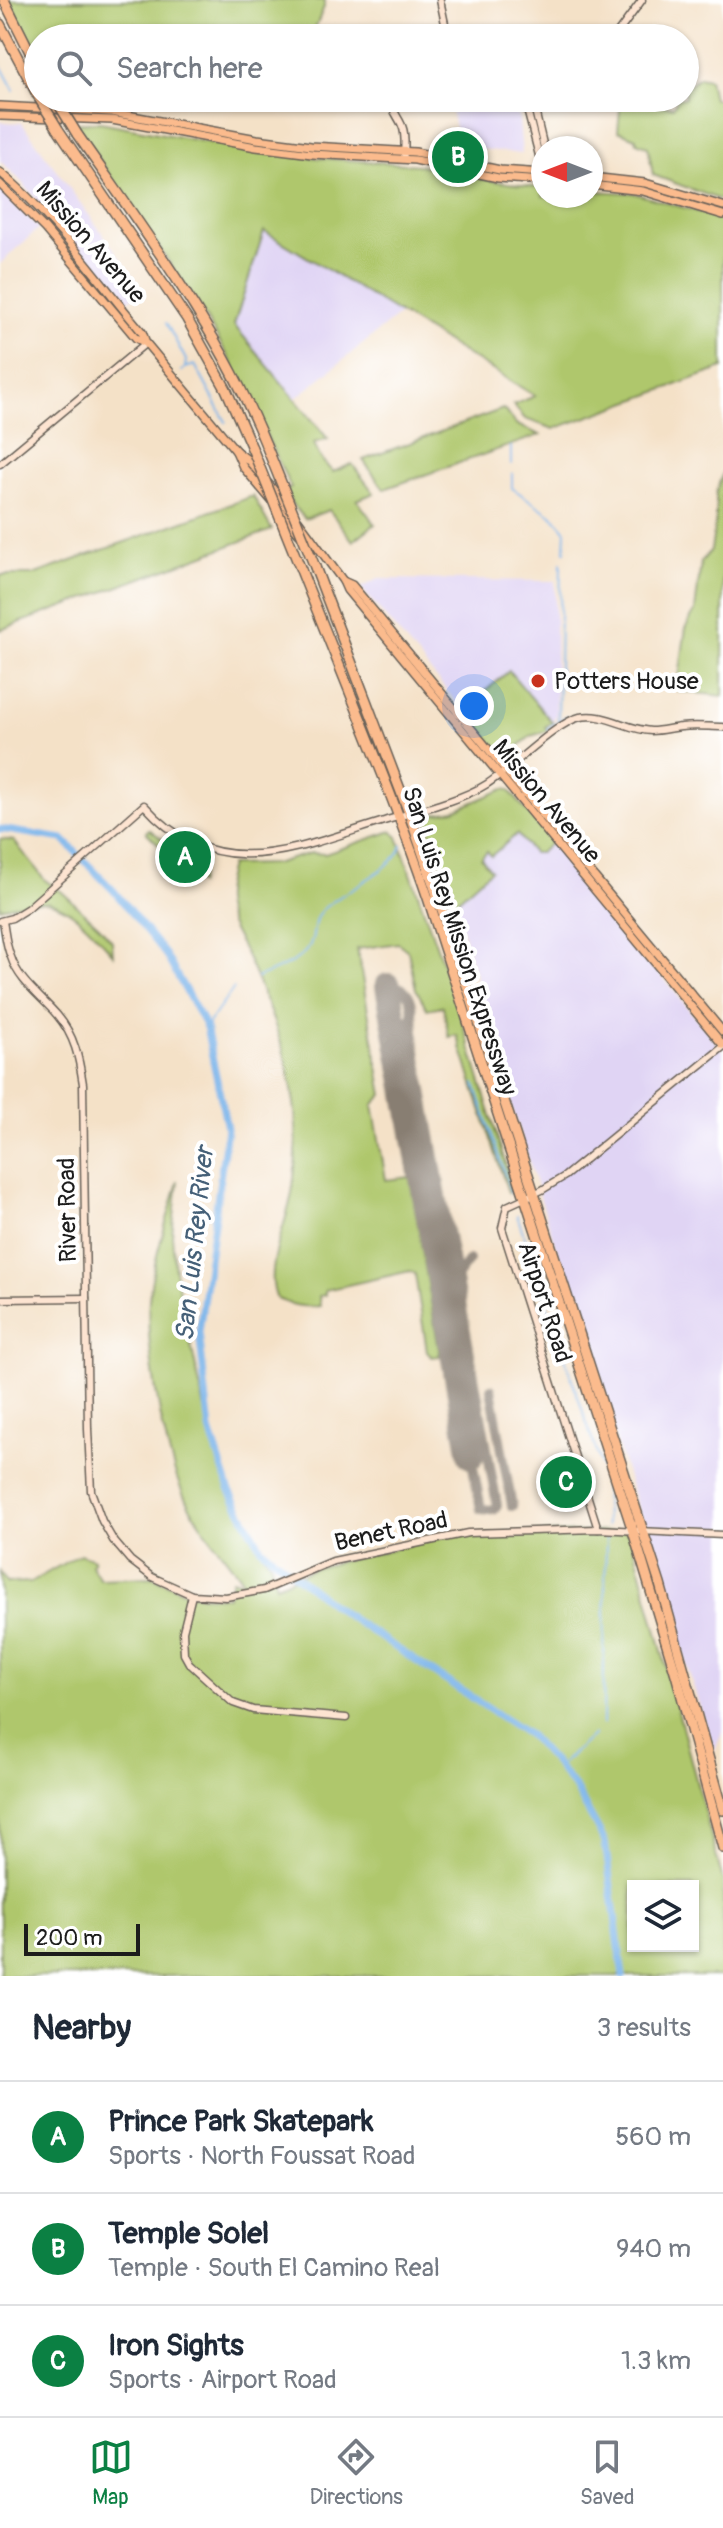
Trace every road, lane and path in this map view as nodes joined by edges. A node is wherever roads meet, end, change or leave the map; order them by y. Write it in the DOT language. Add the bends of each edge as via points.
graph roads {
  1 [pos="4,0"];
  2 [pos="440,0"];
  3 [pos="642,0"];
  4 [pos="0,24"];
  5 [pos="445,24"];
  6 [pos="624,24"];
  7 [pos="24,40"];
  8 [pos="24,69"];
  9 [pos="0,106"];
  10 [pos="24,107"];
  11 [pos="48,112"];
  12 [pos="64,112"];
  13 [pos="102,112"];
  14 [pos="397,112"];
  15 [pos="528,112"];
  16 [pos="535,112"];
  17 [pos="0,116"];
  18 [pos="534,136"];
  19 [pos="541,136"];
  20 [pos="404,154"];
  21 [pos="531,171"];
  22 [pos="0,172"];
  23 [pos="603,178"];
  24 [pos="531,180"];
  25 [pos="0,182"];
  26 [pos="603,186"];
  27 [pos="21,189"];
  28 [pos="20,203"];
  29 [pos="723,206"];
  30 [pos="723,215"];
  31 [pos="46,217"];
  32 [pos="75,259"];
  33 [pos="146,343"];
  34 [pos="0,464"];
  35 [pos="723,727"];
  36 [pos="502,773"];
  37 [pos="404,814"];
  38 [pos="1,921"];
  39 [pos="627,929"];
  40 [pos="648,941"];
  41 [pos="663,973"];
  42 [pos="699,1003"];
  43 [pos="723,1032"];
  44 [pos="723,1046"];
  45 [pos="534,1194"];
  46 [pos="523,1198"];
  47 [pos="86,1298"];
  48 [pos="0,1299"];
  49 [pos="102,1521"];
  50 [pos="598,1529"];
  51 [pos="639,1532"];
  52 [pos="723,1535"];
  53 [pos="192,1595"];
  54 [pos="346,1718"];
  55 [pos="723,1810"];
  56 [pos="723,1848"];
  1 -- 7 [label="highway"];
  2 -- 5 [label="main road"];
  3 -- 6 [label="main road"];
  4 -- 8 [label="highway, San Luis Rey Mission Expressway"];
  9 -- 10 [label="main road"];
  11 -- 37 [label="highway, San Luis Rey Mission Expressway, bridge" via="187,319 220,379"];
  12 -- 37 [label="highway, San Luis Rey Mission Expressway, bridge" via="197,309 241,388 315,567"];
  13 -- 20 [label="main road" via="311,146"];
  14 -- 20 [label="main road" via="403,122"];
  15 -- 18 [label="main road"];
  16 -- 19 [label="main road"];
  17 -- 20 [label="main road" via="100,119 312,154"];
  20 -- 21 [label="main road"];
  20 -- 24 [label="main road" via="498,178"];
  22 -- 27 [label="main road, Mission Avenue"];
  23 -- 29 [label="main road" via="655,185"];
  25 -- 27 [label="main road" via="16,193"];
  25 -- 28 [label="main road, Mission Avenue"];
  26 -- 30 [label="main road" via="643,191"];
  27 -- 31 [label="main road, Mission Avenue"];
  28 -- 31 [label="main road" via="25,201"];
  28 -- 32 [label="main road, Mission Avenue"];
  31 -- 32 [label="main road, Mission Avenue"];
  32 -- 33 [label="main road, Mission Avenue" via="136,338"];
  32 -- 33 [label="main road, Mission Avenue" via="88,267"];
  33 -- 34 [label="main road"];
  33 -- 36 [label="main road, Mission Avenue" via="236,451 243,467 309,545 352,585"];
  35 -- 36 [label="main road" via="653,731 596,717 577,718"];
  36 -- 37 [label="main road" via="486,785"];
  36 -- 39 [label="main road, Mission Avenue"];
  36 -- 40 [label="main road, Mission Avenue"];
  37 -- 38 [label="main road" via="278,853 246,855 186,840 144,805 28,908"];
  37 -- 45 [label="highway, San Luis Rey Mission Expressway"];
  37 -- 46 [label="highway, San Luis Rey Mission Expressway"];
  38 -- 47 [label="main road, River Road" via="16,968 57,1014 78,1051"];
  39 -- 40 [label="main road"];
  39 -- 41 [label="main road, Mission Avenue"];
  40 -- 42 [label="main road, Mission Avenue"];
  41 -- 42 [label="main road"];
  41 -- 44 [label="main road, Mission Avenue"];
  42 -- 43 [label="main road, Mission Avenue"];
  44 -- 45 [label="main road" via="565,1176"];
  45 -- 46 [label="main road"];
  45 -- 51 [label="highway, San Luis Rey Mission Expressway"];
  46 -- 50 [label="main road, Airport Road" via="507,1206 502,1228"];
  46 -- 51 [label="highway, San Luis Rey Mission Expressway"];
  47 -- 48 [label="main road"];
  47 -- 49 [label="main road, River Road" via="89,1472"];
  49 -- 53 [label="main road, Benet Road" via="139,1568"];
  50 -- 51 [label="main road, Benet Road"];
  50 -- 53 [label="main road, Benet Road" via="468,1533 333,1561 245,1595"];
  51 -- 52 [label="main road, Benet Road"];
  51 -- 55 [label="highway, San Luis Rey Mission Expressway" via="675,1635"];
  51 -- 56 [label="highway, San Luis Rey Mission Expressway"];
  53 -- 54 [label="main road" via="183,1631 184,1654 233,1703 253,1710"];
}
